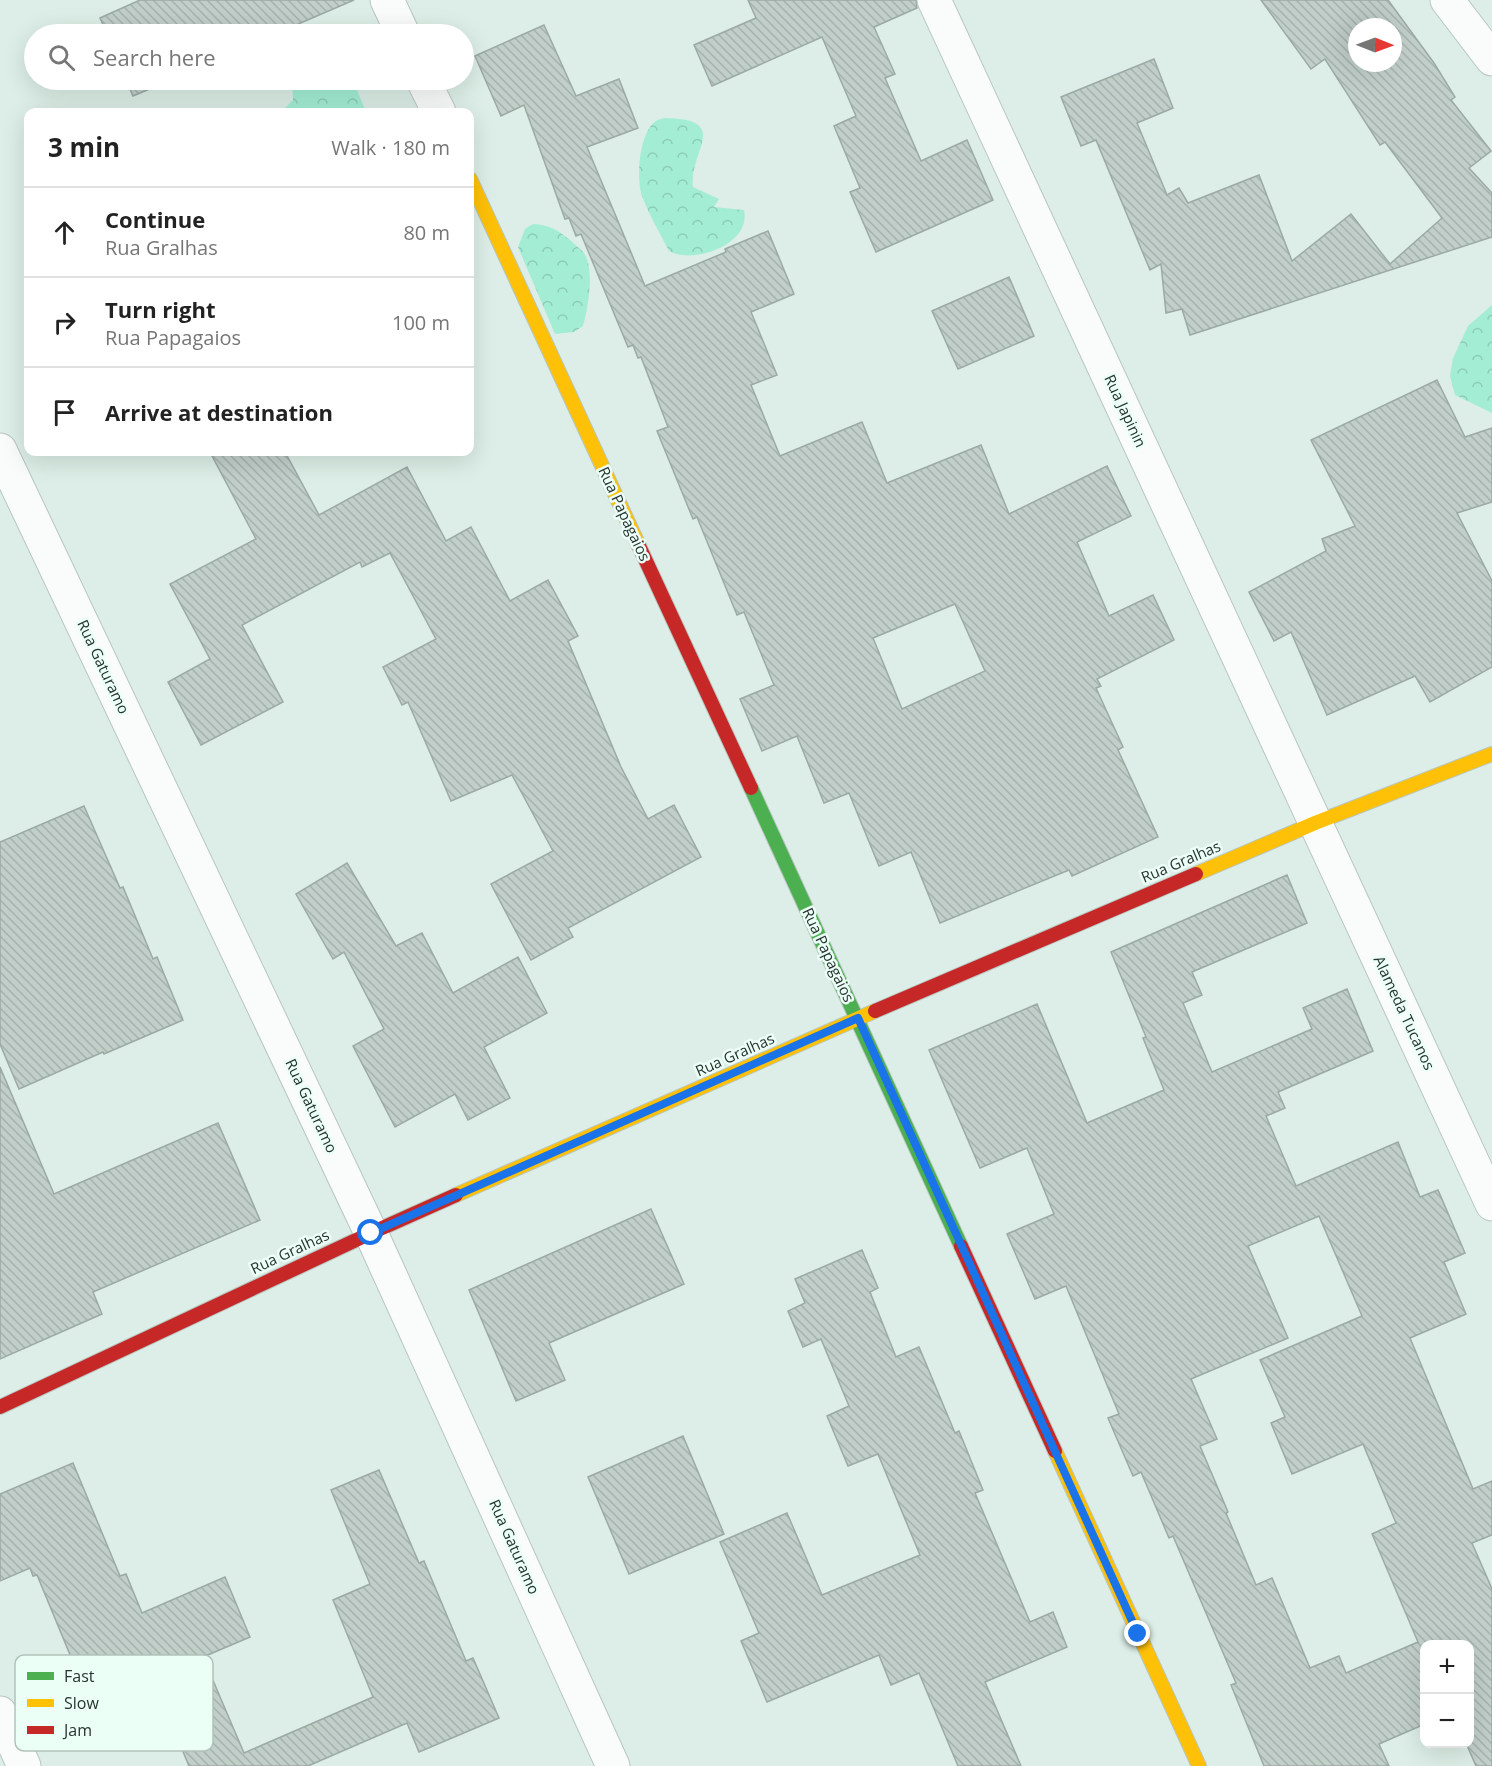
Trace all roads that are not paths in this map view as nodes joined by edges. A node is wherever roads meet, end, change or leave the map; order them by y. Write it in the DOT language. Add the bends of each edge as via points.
graph roads {
  1 [pos="387,0"];
  2 [pos="934,0"];
  3 [pos="1447,0"];
  4 [pos="398,24"];
  5 [pos="1492,59"];
  6 [pos="428,90"];
  7 [pos="437,108"];
  8 [pos="474,188"];
  9 [pos="0,450"];
  10 [pos="1492,754"];
  11 [pos="1315,823"];
  12 [pos="858,1018"];
  13 [pos="1492,1204"];
  14 [pos="371,1233"];
  15 [pos="0,1407"];
  16 [pos="0,1713"];
  17 [pos="15,1746"];
  18 [pos="17,1751"];
  19 [pos="24,1766"];
  20 [pos="613,1766"];
  21 [pos="1199,1766"];
  1 -- 4 [label="street"];
  2 -- 11 [label="street, Rua Japinin"];
  3 -- 5 [label="street"];
  6 -- 7 [label="street"];
  8 -- 12 [label="street, Rua Papagaios"];
  9 -- 14 [label="street, Rua Gaturamo"];
  10 -- 11 [label="street, Rua Gralhas"];
  11 -- 12 [label="street, Rua Gralhas"];
  11 -- 13 [label="street, Alameda Tucanos"];
  12 -- 14 [label="street, Rua Gralhas"];
  12 -- 21 [label="street, Rua Papagaios"];
  14 -- 15 [label="street, Rua Gralhas"];
  14 -- 20 [label="street, Rua Gaturamo"];
  16 -- 17 [label="street"];
  18 -- 19 [label="street"];
}
